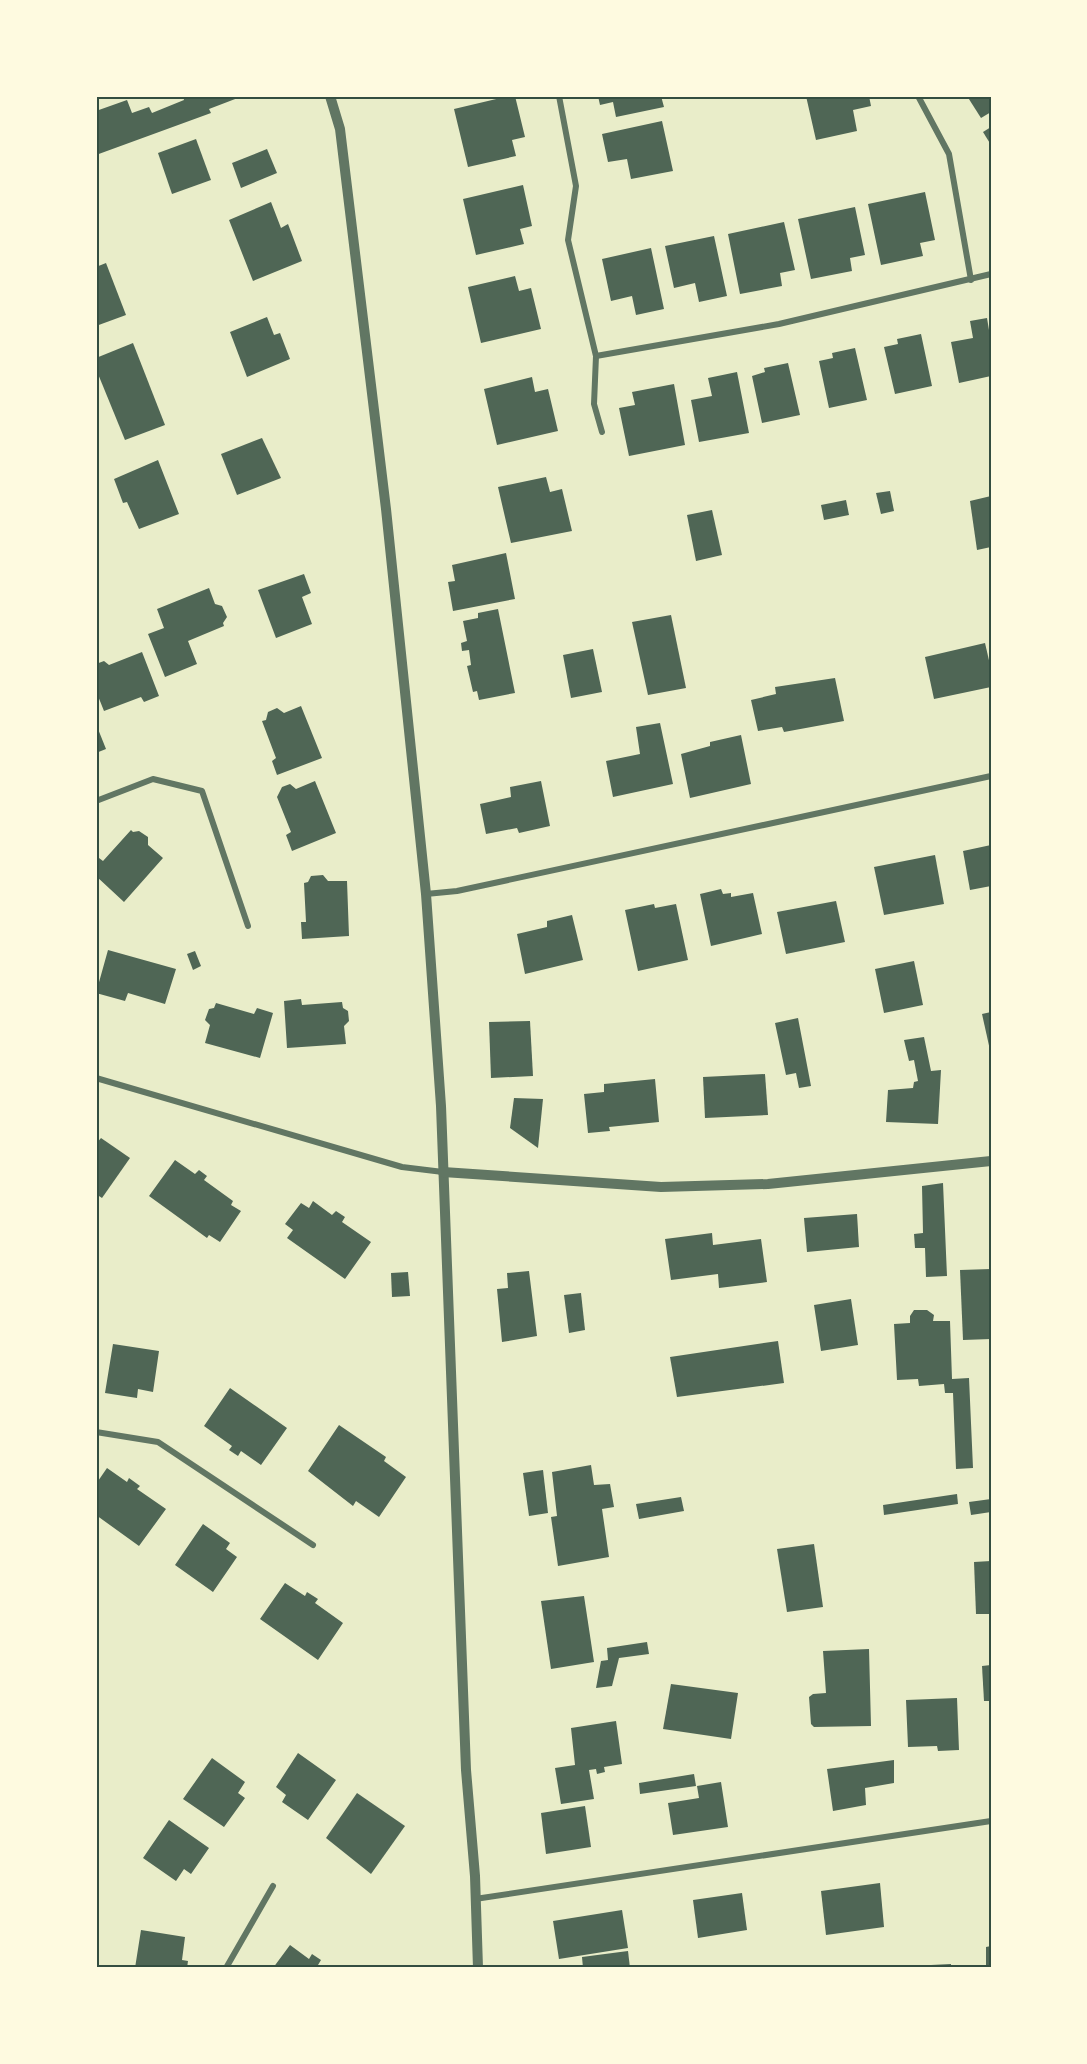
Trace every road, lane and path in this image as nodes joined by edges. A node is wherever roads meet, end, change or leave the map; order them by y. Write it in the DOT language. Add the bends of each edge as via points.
graph roads {
  1 [pos="330,96"];
  2 [pos="560,96"];
  3 [pos="918,96"];
  4 [pos="991,274"];
  5 [pos="971,280"];
  6 [pos="596,356"];
  7 [pos="602,432"];
  8 [pos="991,776"];
  9 [pos="96,801"];
  10 [pos="426,894"];
  11 [pos="248,926"];
  12 [pos="96,1078"];
  13 [pos="991,1161"];
  14 [pos="443,1172"];
  15 [pos="96,1432"];
  16 [pos="314,1545"];
  17 [pos="991,1821"];
  18 [pos="273,1886"];
  19 [pos="475,1899"];
  20 [pos="226,1968"];
  21 [pos="478,1968"];
  1 -- 10 [label="street" via="340,129 385,498"];
  2 -- 6 [label="street" via="576,186 568,240"];
  3 -- 5 [label="street" via="949,154"];
  4 -- 5 [label="street"];
  5 -- 6 [label="street" via="779,324"];
  6 -- 7 [label="street" via="594,404"];
  8 -- 10 [label="street" via="457,891"];
  9 -- 11 [label="street" via="153,779 202,790"];
  10 -- 14 [label="street"];
  12 -- 14 [label="street" via="402,1167"];
  13 -- 14 [label="street" via="768,1184 661,1187"];
  14 -- 19 [label="street"];
  15 -- 16 [label="street" via="158,1442"];
  17 -- 19 [label="street"];
  18 -- 20 [label="street"];
  19 -- 21 [label="street"];
}
